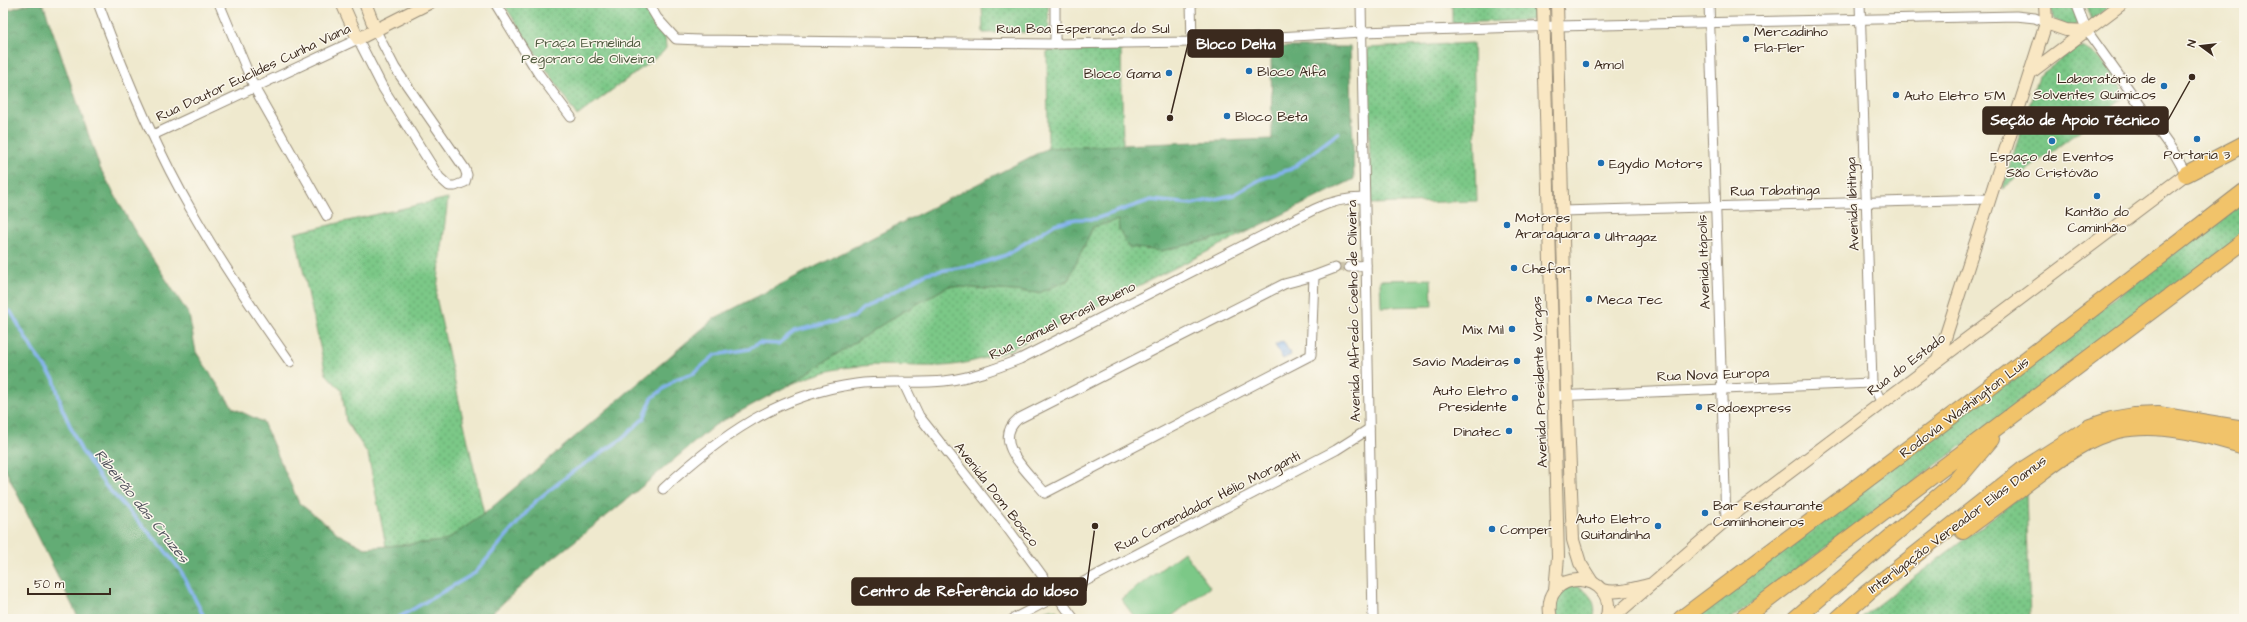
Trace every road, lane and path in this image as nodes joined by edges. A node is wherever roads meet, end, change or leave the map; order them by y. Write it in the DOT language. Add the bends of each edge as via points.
graph roads {
  1 [pos="98,3"];
  2 [pos="219,3"];
  3 [pos="342,3"];
  4 [pos="365,3"];
  5 [pos="429,3"];
  6 [pos="496,3"];
  7 [pos="648,3"];
  8 [pos="1055,3"];
  9 [pos="1191,3"];
  10 [pos="1361,3"];
  11 [pos="1542,3"];
  12 [pos="1557,3"];
  13 [pos="1709,3"];
  14 [pos="1860,3"];
  15 [pos="2045,3"];
  16 [pos="2076,3"];
  17 [pos="2123,3"];
  18 [pos="1860,19"];
  19 [pos="1709,22"];
  20 [pos="2046,23"];
  21 [pos="1557,26"];
  22 [pos="1543,27"];
  23 [pos="376,30"];
  24 [pos="2087,31"];
  25 [pos="1362,32"];
  26 [pos="358,39"];
  27 [pos="1192,42"];
  28 [pos="1055,44"];
  29 [pos="2030,73"];
  30 [pos="255,88"];
  31 [pos="571,117"];
  32 [pos="153,135"];
  33 [pos="2244,144"];
  34 [pos="2186,174"];
  35 [pos="2244,192"];
  36 [pos="1364,198"];
  37 [pos="1988,199"];
  38 [pos="1866,203"];
  39 [pos="1715,205"];
  40 [pos="1562,211"];
  41 [pos="327,216"];
  42 [pos="2244,241"];
  43 [pos="1366,265"];
  44 [pos="1349,267"];
  45 [pos="1335,268"];
  46 [pos="1314,276"];
  47 [pos="1938,360"];
  48 [pos="290,362"];
  49 [pos="903,382"];
  50 [pos="1872,383"];
  51 [pos="1721,388"];
  52 [pos="1567,395"];
  53 [pos="1554,396"];
  54 [pos="1881,401"];
  55 [pos="2010,417"];
  56 [pos="1369,429"];
  57 [pos="2244,429"];
  58 [pos="2244,446"];
  59 [pos="662,488"];
  60 [pos="1726,520"];
  61 [pos="1592,582"];
  62 [pos="1649,585"];
  63 [pos="1602,590"];
  64 [pos="1555,591"];
  65 [pos="1056,595"];
  66 [pos="1013,619"];
  67 [pos="1074,619"];
  68 [pos="1373,619"];
  69 [pos="1551,619"];
  70 [pos="1606,619"];
  71 [pos="1611,619"];
  72 [pos="1681,619"];
  73 [pos="1742,619"];
  74 [pos="1795,619"];
  75 [pos="1838,619"];
  76 [pos="1853,619"];
  1 -- 32 [label="street" via="123,69"];
  2 -- 30 [label="street"];
  3 -- 26 [label="main road"];
  4 -- 23 [label="main road"];
  5 -- 23 [label="main road, Rua Doutor Euclides Cunha Viana"];
  6 -- 31 [label="street" via="538,73"];
  7 -- 28 [label="street, Rua Boa Esperança do Sul" via="657,18 676,38"];
  8 -- 28 [label="street"];
  9 -- 27 [label="street"];
  10 -- 25 [label="street, Avenida Alfredo Coelho de Oliveira"];
  11 -- 22 [label="main road, Avenida Presidente Vargas"];
  12 -- 21 [label="main road, Avenida Presidente Vargas"];
  13 -- 19 [label="street, Avenida Itápolis"];
  14 -- 18 [label="street, Avenida Ibitinga"];
  15 -- 20 [label="main road"];
  16 -- 24 [label="street"];
  17 -- 24 [label="main road"];
  18 -- 19 [label="street, Rua Boa Esperança do Sul"];
  18 -- 20 [label="street, Rua Boa Esperança do Sul" via="2016,16 2035,18"];
  18 -- 38 [label="street, Avenida Ibitinga"];
  19 -- 21 [label="street, Rua Boa Esperança do Sul"];
  19 -- 39 [label="street, Avenida Itápolis"];
  20 -- 24 [label="main road, Rua Boa Esperança do Sul" via="2066,30"];
  20 -- 29 [label="main road"];
  21 -- 22 [label="street, Rua Boa Esperança do Sul"];
  21 -- 40 [label="main road, Avenida Presidente Vargas"];
  22 -- 25 [label="street, Rua Boa Esperança do Sul"];
  22 -- 53 [label="main road, Avenida Presidente Vargas"];
  23 -- 26 [label="main road, Rua Doutor Euclides Cunha Viana"];
  23 -- 26 [label="street" via="395,68 465,169 465,182 449,186 439,177 383,88"];
  24 -- 29 [label="main road"];
  24 -- 34 [label="street" via="2174,151"];
  25 -- 27 [label="street, Rua Boa Esperança do Sul"];
  25 -- 36 [label="street, Avenida Alfredo Coelho de Oliveira"];
  26 -- 30 [label="street, Rua Doutor Euclides Cunha Viana"];
  27 -- 28 [label="street, Rua Boa Esperança do Sul"];
  29 -- 37 [label="main road"];
  30 -- 32 [label="street, Rua Doutor Euclides Cunha Viana"];
  30 -- 41 [label="street"];
  32 -- 48 [label="street" via="194,214 239,290"];
  33 -- 34 [label="highway"];
  34 -- 47 [label="main road, Rua do Estado"];
  35 -- 72 [label="highway, Rodovia Washington Luís" via="1989,388"];
  36 -- 43 [label="street, Avenida Alfredo Coelho de Oliveira"];
  36 -- 49 [label="street, Rua Samuel Brasil Bueno" via="1347,198 1315,209 1020,360 982,374 944,381"];
  37 -- 38 [label="street, Rua Tabatinga"];
  37 -- 47 [label="main road"];
  38 -- 39 [label="street, Rua Tabatinga"];
  38 -- 50 [label="street, Avenida Ibitinga"];
  39 -- 40 [label="street, Rua Tabatinga"];
  39 -- 51 [label="street, Avenida Itápolis"];
  40 -- 52 [label="main road, Avenida Presidente Vargas"];
  42 -- 55 [label="highway"];
  43 -- 44 [label="street"];
  43 -- 56 [label="street, Avenida Alfredo Coelho de Oliveira"];
  45 -- 46 [label="street"];
  46 -- 46 [label="street" via="1284,284 1018,419 1008,430 1007,437 1011,450 1045,493 1311,356"];
  47 -- 54 [label="main road, Rua do Estado"];
  49 -- 59 [label="street, Rua Samuel Brasil Bueno" via="858,383 801,397 746,422 694,460"];
  49 -- 65 [label="street, Avenida Dom Bosco" via="919,416 1006,526"];
  50 -- 51 [label="street, Rua Nova Europa"];
  50 -- 54 [label="street, Avenida Ibitinga"];
  51 -- 52 [label="street, Rua Nova Europa"];
  51 -- 60 [label="street, Avenida Itápolis"];
  52 -- 53 [label="street, Rua Nova Europa"];
  52 -- 61 [label="main road, Avenida Presidente Vargas" via="1573,540 1580,563"];
  53 -- 64 [label="main road, Avenida Presidente Vargas" via="1558,558"];
  54 -- 60 [label="main road, Rua do Estado"];
  55 -- 73 [label="highway"];
  55 -- 74 [label="highway" via="1954,483"];
  56 -- 65 [label="street, Rua Comendador Hélio Morganti" via="1336,450"];
  56 -- 68 [label="street, Avenida Alfredo Coelho de Oliveira"];
  57 -- 75 [label="highway, Interligação Vereador Elias Damus" via="2158,415 2126,417 2090,427 2024,469 1868,592"];
  58 -- 76 [label="highway, Interligação Vereador Elias Damus" via="2189,432 2165,429 2119,430 2096,437 2074,448 2042,471 1899,579"];
  60 -- 62 [label="main road, Rua do Estado"];
  61 -- 63 [label="main road"];
  61 -- 64 [label="main road" via="1572,580 1565,582"];
  62 -- 63 [label="main road, Rua do Estado" via="1620,592"];
  62 -- 71 [label="main road, Rua do Estado"];
  63 -- 70 [label="main road" via="1608,608"];
  64 -- 69 [label="main road, Avenida Presidente Vargas" via="1550,600"];
  65 -- 66 [label="street, Rua Comendador Hélio Morganti"];
  65 -- 67 [label="street, Avenida Dom Bosco"];
}
